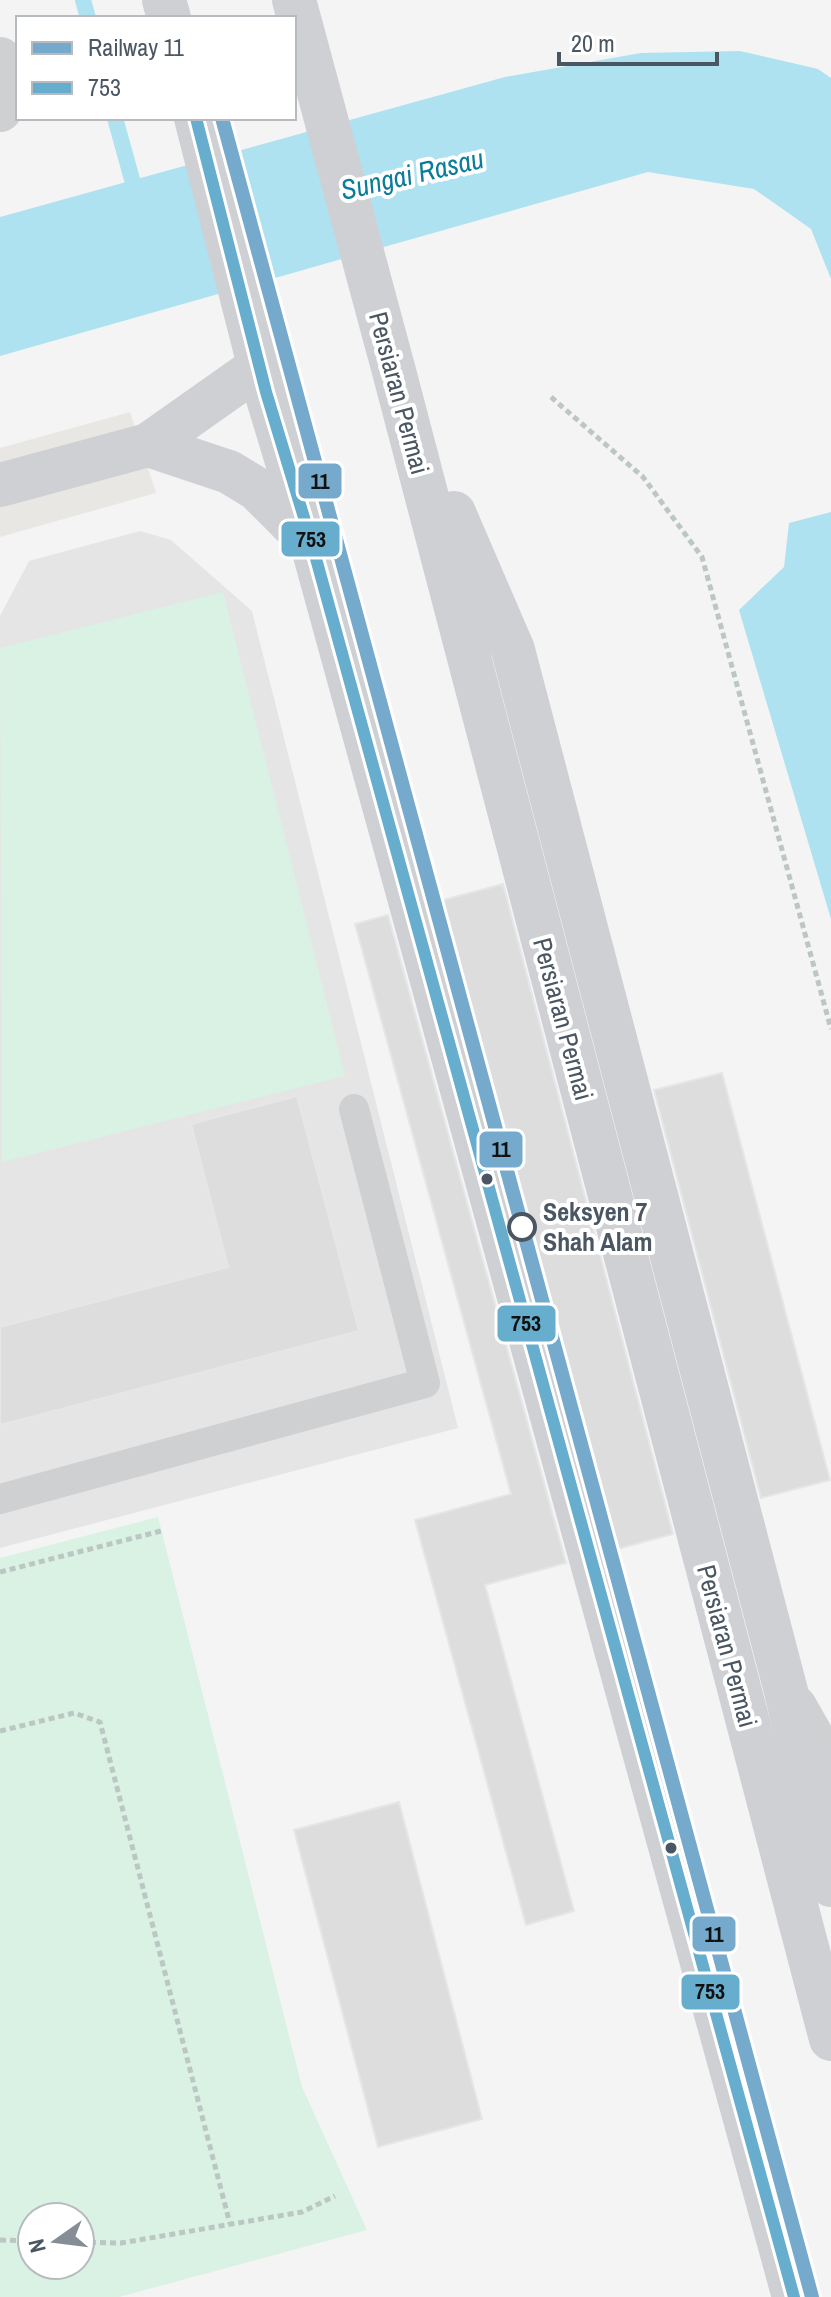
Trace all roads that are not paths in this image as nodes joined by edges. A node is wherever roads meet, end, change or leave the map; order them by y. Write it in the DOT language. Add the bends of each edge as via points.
graph roads {
  1 [pos="294,0"];
  2 [pos="0,59"];
  3 [pos="0,110"];
  4 [pos="197,120"];
  5 [pos="257,354"];
  6 [pos="395,375"];
  7 [pos="148,445"];
  8 [pos="0,485"];
  9 [pos="312,544"];
  10 [pos="354,1109"];
  11 [pos="0,1499"];
  12 [pos="786,1691"];
  13 [pos="831,1770"];
  14 [pos="831,1885"];
  15 [pos="831,2039"];
  16 [pos="794,2297"];
  1 -- 6 [label="main road, Persiaran Permai"];
  2 -- 3 [label="street" via="5,101"];
  4 -- 5 [label="main road"];
  5 -- 7 [label="main road"];
  5 -- 9 [label="main road"];
  6 -- 12 [label="main road" via="513,650"];
  6 -- 15 [label="main road, Persiaran Permai"];
  7 -- 8 [label="main road"];
  7 -- 9 [label="main road" via="229,472 257,489"];
  9 -- 16 [label="main road"];
  10 -- 11 [label="lane" via="425,1383"];
  12 -- 13 [label="street"];
  12 -- 14 [label="main road"];
}
